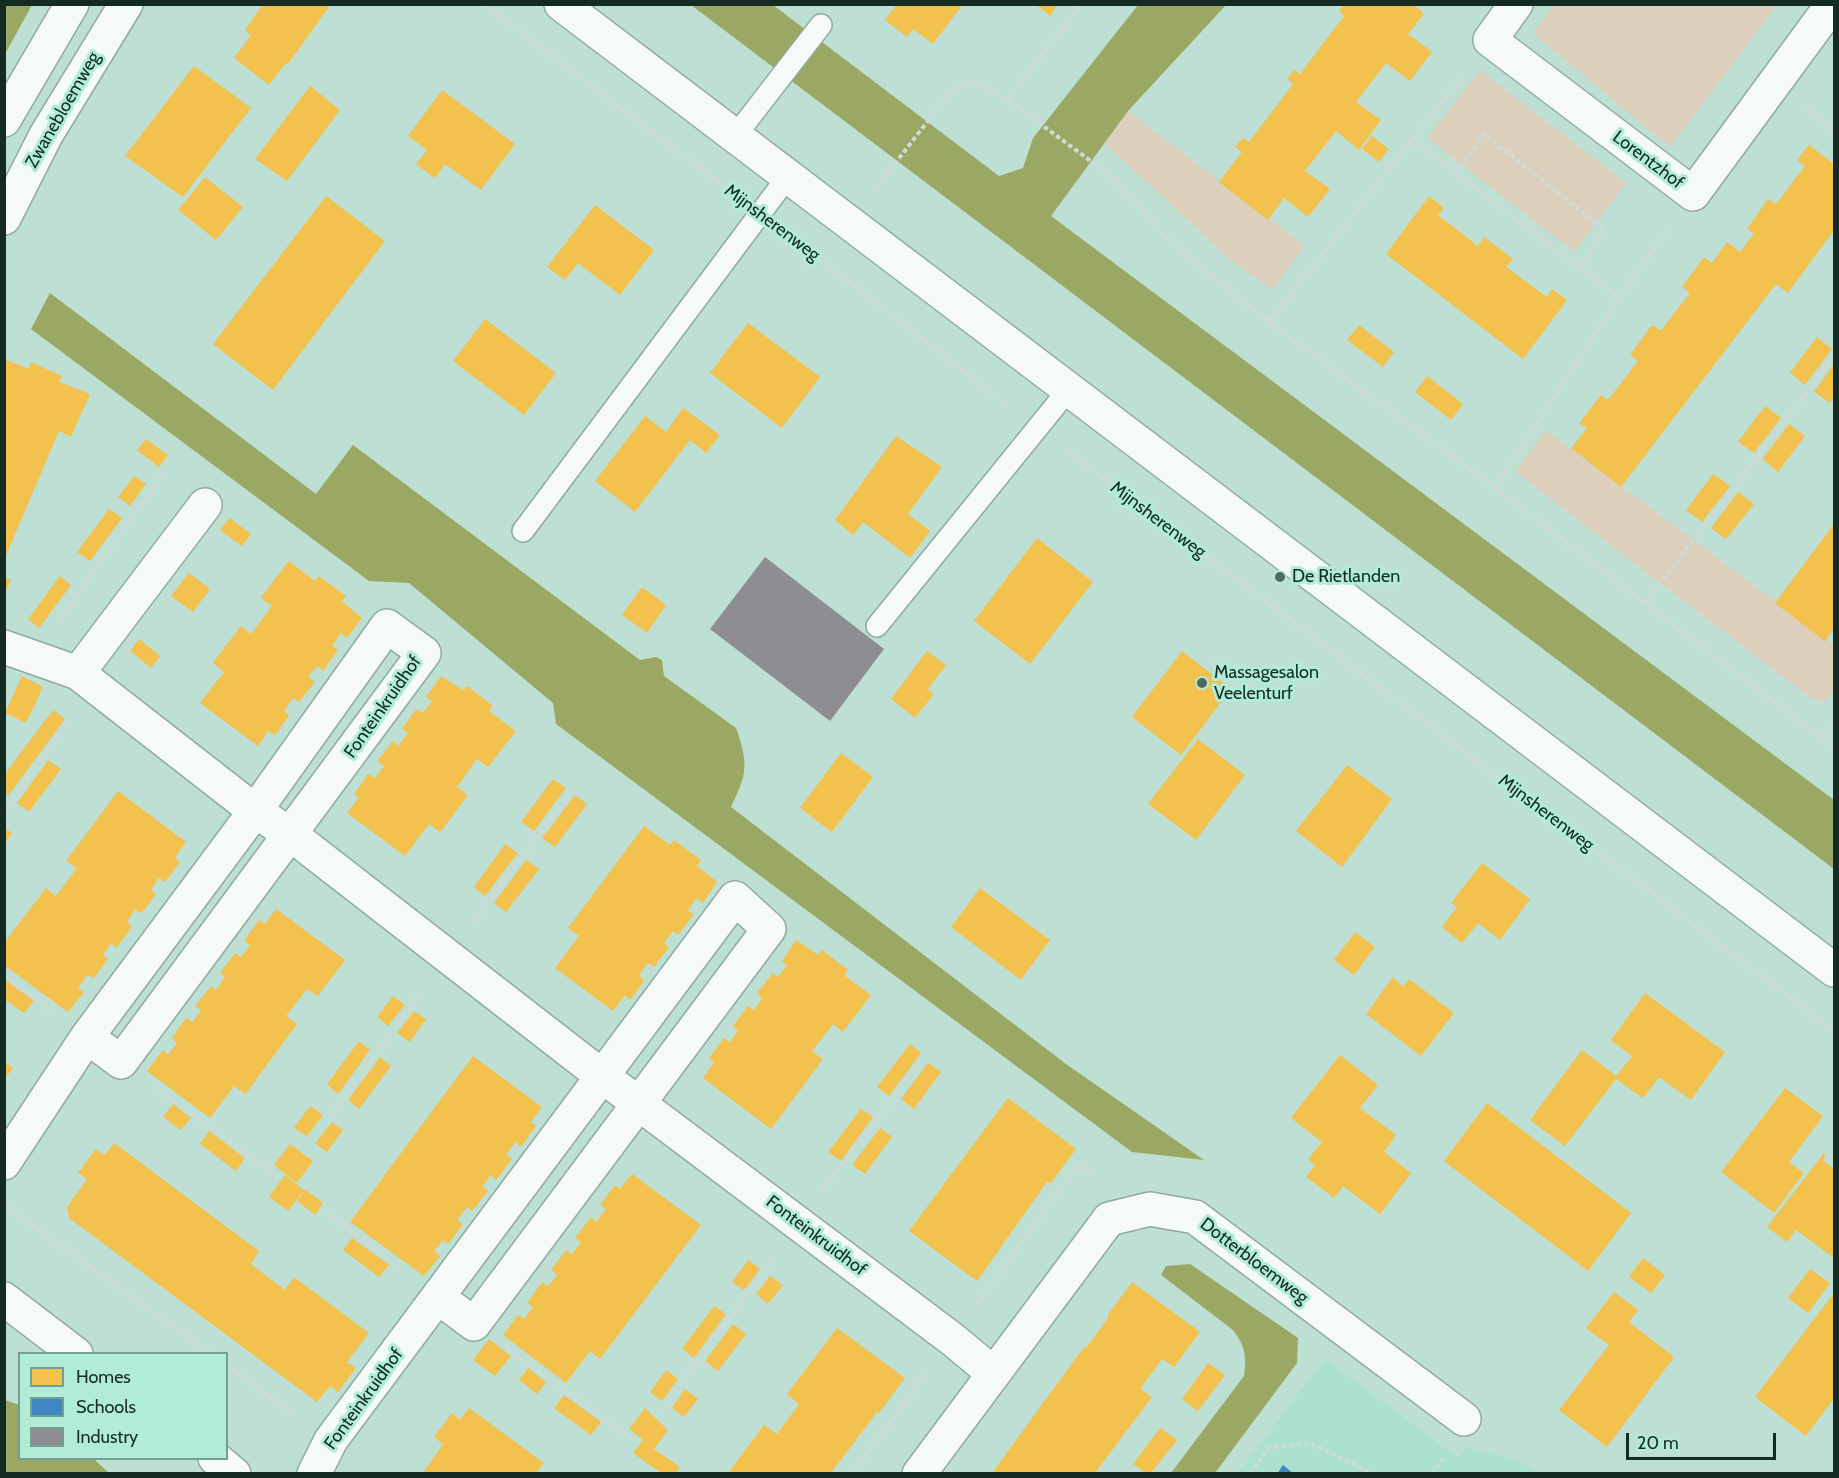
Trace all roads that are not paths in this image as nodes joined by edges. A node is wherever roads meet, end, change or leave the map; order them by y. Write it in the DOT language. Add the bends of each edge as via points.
graph roads {
  1 [pos="72,4"];
  2 [pos="126,4"];
  3 [pos="561,4"];
  4 [pos="1516,4"];
  5 [pos="1822,16"];
  6 [pos="821,25"];
  7 [pos="4,120"];
  8 [pos="736,135"];
  9 [pos="789,175"];
  10 [pos="4,218"];
  11 [pos="1069,389"];
  12 [pos="205,505"];
  13 [pos="523,531"];
  14 [pos="877,626"];
  15 [pos="18,652"];
  16 [pos="86,679"];
  17 [pos="255,811"];
  18 [pos="290,834"];
  19 [pos="1834,970"];
  20 [pos="87,1037"];
  21 [pos="603,1076"];
  22 [pos="637,1102"];
  23 [pos="4,1163"];
  24 [pos="439,1298"];
  25 [pos="4,1299"];
  26 [pos="75,1352"];
  27 [pos="993,1373"];
  28 [pos="1464,1419"];
  29 [pos="218,1460"];
  30 [pos="234,1473"];
  31 [pos="314,1473"];
  32 [pos="919,1473"];
  1 -- 7 [label="street"];
  2 -- 10 [label="street, Zwanebloemweg" via="46,135"];
  3 -- 8 [label="street"];
  4 -- 5 [label="street, Lorentzhof" via="1490,40 1694,194"];
  6 -- 8 [label="lane"];
  8 -- 9 [label="street"];
  9 -- 11 [label="street"];
  9 -- 13 [label="lane"];
  11 -- 14 [label="lane"];
  11 -- 19 [label="street"];
  12 -- 16 [label="street"];
  15 -- 16 [label="street, Fonteinkruidhof"];
  16 -- 17 [label="street, Fonteinkruidhof"];
  17 -- 18 [label="street, Fonteinkruidhof"];
  17 -- 18 [label="street, Fonteinkruidhof" via="387,626 424,653"];
  17 -- 20 [label="street, Fonteinkruidhof"];
  18 -- 20 [label="street, Fonteinkruidhof" via="121,1062"];
  18 -- 21 [label="street, Fonteinkruidhof"];
  20 -- 23 [label="street, Fonteinkruidhof"];
  21 -- 22 [label="street, Fonteinkruidhof"];
  21 -- 22 [label="street, Fonteinkruidhof" via="735,898 769,929"];
  21 -- 24 [label="street, Fonteinkruidhof"];
  22 -- 24 [label="street, Fonteinkruidhof" via="474,1324"];
  22 -- 27 [label="street, Fonteinkruidhof"];
  24 -- 31 [label="street, Fonteinkruidhof" via="331,1440"];
  25 -- 26 [label="street"];
  27 -- 28 [label="street, Dotterbloemweg" via="1109,1219 1150,1209 1195,1217"];
  27 -- 32 [label="street, Dotterbloemweg"];
  29 -- 30 [label="street"];
}
